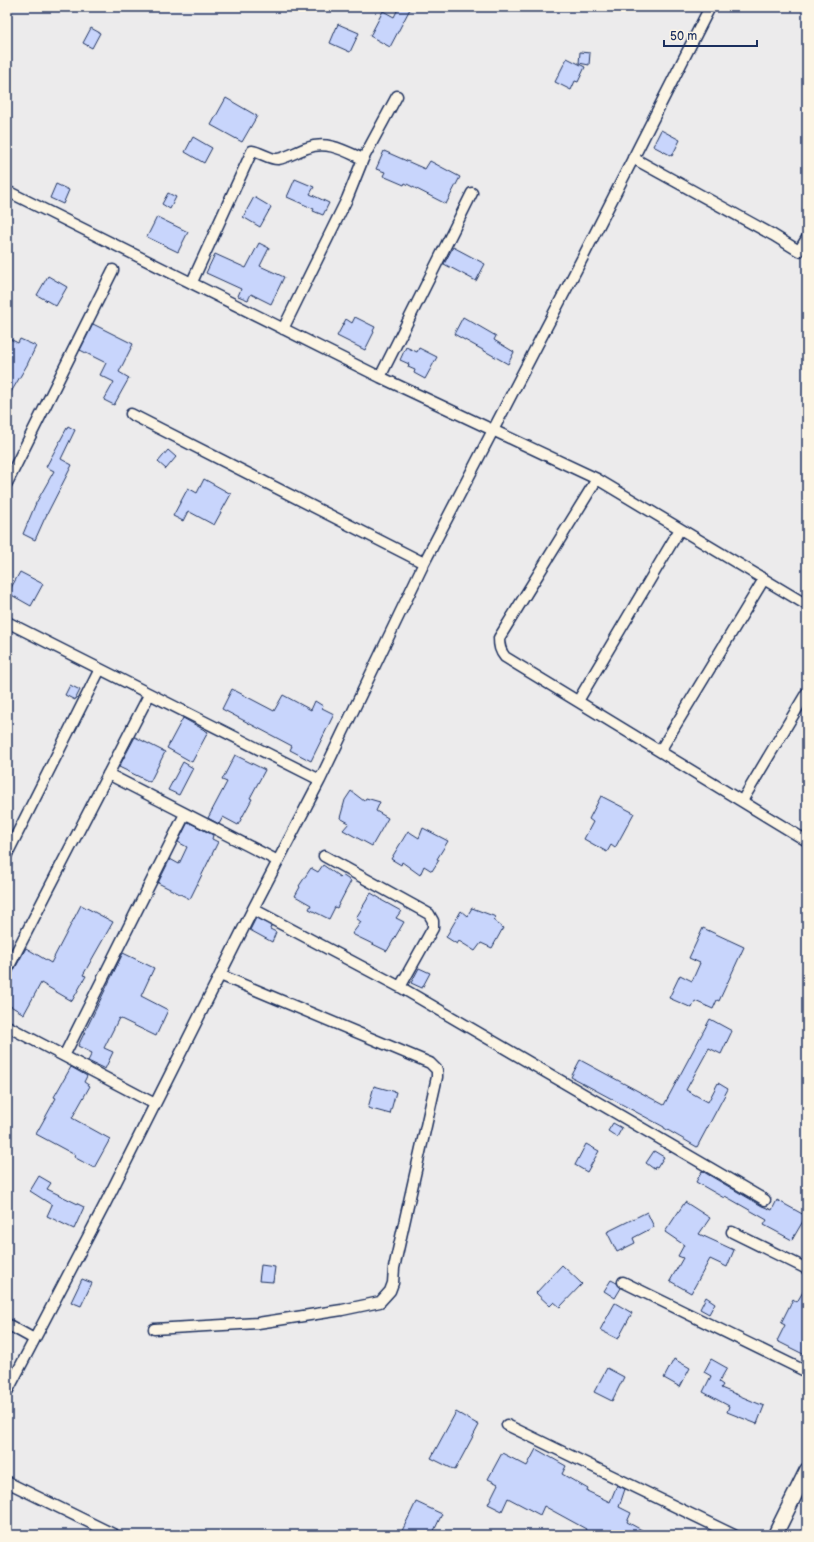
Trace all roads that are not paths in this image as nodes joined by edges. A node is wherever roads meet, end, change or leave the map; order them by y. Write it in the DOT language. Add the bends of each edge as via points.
graph roads {
  1 [pos="710,7"];
  2 [pos="397,96"];
  3 [pos="633,158"];
  4 [pos="363,159"];
  5 [pos="7,191"];
  6 [pos="472,193"];
  7 [pos="807,238"];
  8 [pos="803,253"];
  9 [pos="113,270"];
  10 [pos="192,282"];
  11 [pos="283,329"];
  12 [pos="380,377"];
  13 [pos="131,414"];
  14 [pos="494,430"];
  15 [pos="597,479"];
  16 [pos="7,482"];
  17 [pos="680,529"];
  18 [pos="424,563"];
  19 [pos="764,579"];
  20 [pos="807,605"];
  21 [pos="7,622"];
  22 [pos="100,669"];
  23 [pos="807,692"];
  24 [pos="149,695"];
  25 [pos="578,701"];
  26 [pos="660,751"];
  27 [pos="108,774"];
  28 [pos="320,780"];
  29 [pos="742,801"];
  30 [pos="185,814"];
  31 [pos="807,841"];
  32 [pos="7,854"];
  33 [pos="324,856"];
  34 [pos="278,861"];
  35 [pos="253,909"];
  36 [pos="7,970"];
  37 [pos="220,975"];
  38 [pos="400,987"];
  39 [pos="7,1026"];
  40 [pos="64,1056"];
  41 [pos="155,1104"];
  42 [pos="765,1200"];
  43 [pos="732,1232"];
  44 [pos="807,1269"];
  45 [pos="623,1282"];
  46 [pos="7,1324"];
  47 [pos="154,1329"];
  48 [pos="34,1339"];
  49 [pos="807,1372"];
  50 [pos="7,1392"];
  51 [pos="507,1425"];
  52 [pos="807,1470"];
  53 [pos="7,1482"];
  54 [pos="115,1535"];
  55 [pos="734,1535"];
  56 [pos="775,1535"];
  1 -- 3 [label="street"];
  2 -- 4 [label="street"];
  3 -- 8 [label="street"];
  3 -- 14 [label="street"];
  4 -- 10 [label="street" via="329,145 308,147 293,155 277,159 252,151"];
  4 -- 11 [label="street" via="347,199"];
  5 -- 10 [label="street"];
  6 -- 12 [label="street"];
  7 -- 8 [label="street"];
  9 -- 16 [label="street"];
  10 -- 11 [label="street"];
  11 -- 12 [label="street"];
  12 -- 14 [label="street"];
  13 -- 18 [label="street"];
  14 -- 15 [label="street"];
  14 -- 18 [label="street"];
  15 -- 17 [label="street"];
  15 -- 25 [label="street" via="500,638 499,646 505,657"];
  17 -- 19 [label="street"];
  17 -- 25 [label="street"];
  18 -- 28 [label="street"];
  19 -- 20 [label="street"];
  19 -- 26 [label="street"];
  21 -- 22 [label="street"];
  22 -- 24 [label="street"];
  22 -- 32 [label="street"];
  23 -- 29 [label="street"];
  24 -- 27 [label="street"];
  24 -- 28 [label="street"];
  25 -- 26 [label="street"];
  26 -- 29 [label="street"];
  27 -- 30 [label="street"];
  27 -- 36 [label="street"];
  28 -- 34 [label="street"];
  29 -- 31 [label="street"];
  30 -- 34 [label="street"];
  30 -- 40 [label="street"];
  33 -- 38 [label="street" via="429,914 433,928"];
  34 -- 35 [label="street"];
  35 -- 37 [label="street"];
  35 -- 38 [label="street"];
  37 -- 41 [label="street"];
  37 -- 47 [label="street" via="430,1063 436,1070 437,1077 394,1268 393,1283 386,1297 380,1302 342,1310 258,1323"];
  38 -- 42 [label="street"];
  39 -- 40 [label="street"];
  40 -- 41 [label="street"];
  41 -- 48 [label="street"];
  43 -- 44 [label="street"];
  45 -- 49 [label="street"];
  46 -- 48 [label="street"];
  48 -- 50 [label="street"];
  51 -- 55 [label="street"];
  52 -- 56 [label="main road"];
  53 -- 54 [label="street"];
}
